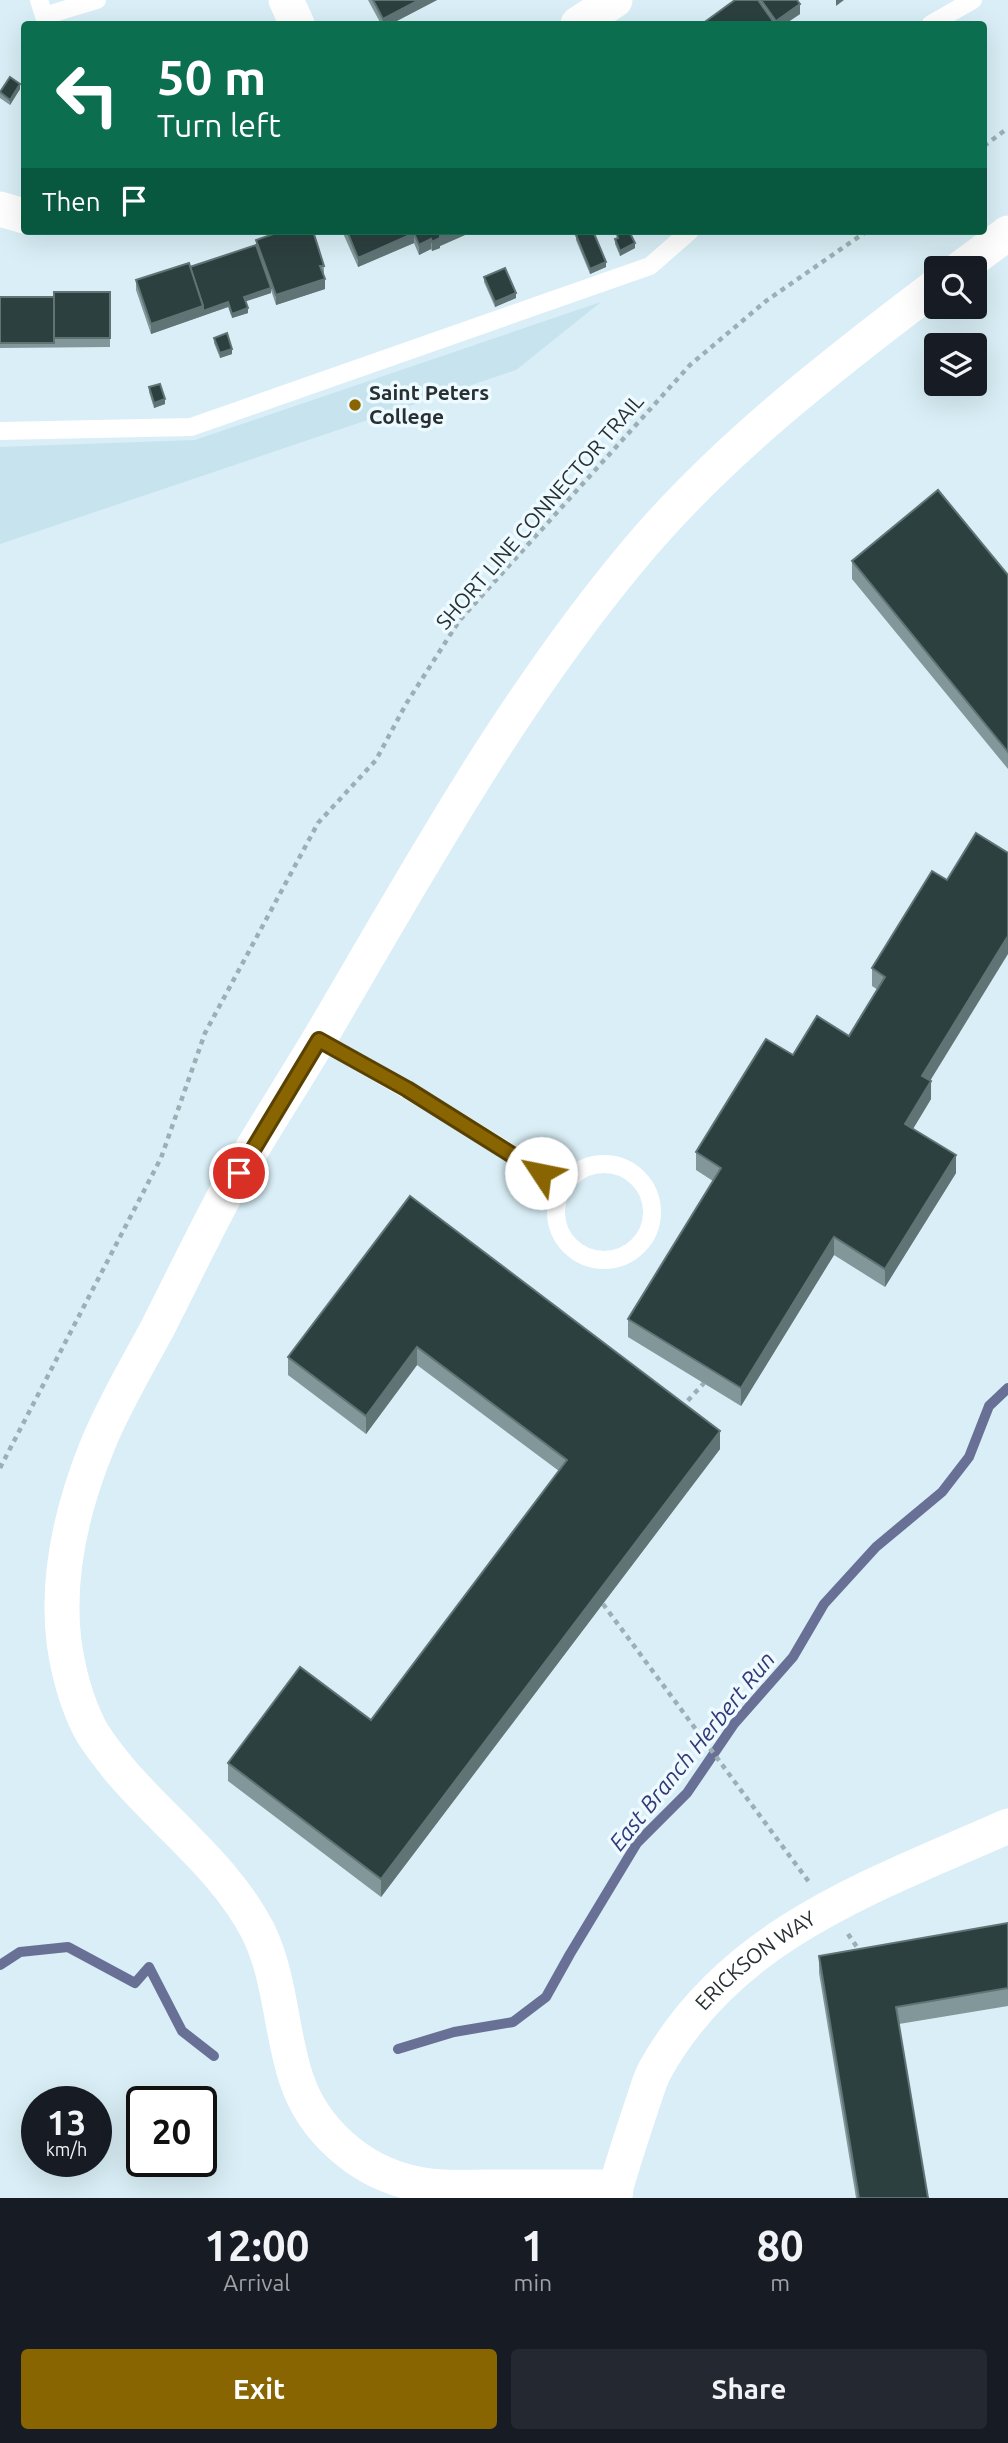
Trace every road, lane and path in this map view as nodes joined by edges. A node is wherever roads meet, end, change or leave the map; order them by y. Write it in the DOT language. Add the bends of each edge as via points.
graph roads {
  1 [pos="40,0"];
  2 [pos="97,0"];
  3 [pos="286,0"];
  4 [pos="615,0"];
  5 [pos="973,0"];
  6 [pos="296,21"];
  7 [pos="583,21"];
  8 [pos="936,21"];
  9 [pos="1008,128"];
  10 [pos="987,144"];
  11 [pos="0,209"];
  12 [pos="21,215"];
  13 [pos="1008,233"];
  14 [pos="685,235"];
  15 [pos="861,235"];
  16 [pos="977,256"];
  17 [pos="924,295"];
  18 [pos="0,431"];
  19 [pos="319,1040"];
  20 [pos="562,1187"];
  21 [pos="704,1383"];
  22 [pos="675,1415"];
  23 [pos="0,1468"];
  24 [pos="603,1604"];
  25 [pos="1008,1826"];
  26 [pos="813,1888"];
  27 [pos="846,1932"];
  28 [pos="862,1954"];
  29 [pos="615,2192"];
  1 -- 2 [label="lane" via="44,16"];
  3 -- 6 [label="street"];
  4 -- 7 [label="street"];
  5 -- 8 [label="lane"];
  9 -- 10 [label="path"];
  11 -- 12 [label="street"];
  13 -- 16 [label="street"];
  14 -- 18 [label="lane" via="650,266 191,428"];
  15 -- 23 [label="path, SHORT LINE CONNECTOR TRAIL" via="766,301 691,365 459,621 376,760 318,823 205,1033 161,1158"];
  17 -- 19 [label="street" via="741,444 682,501 599,598 480,771"];
  19 -- 20 [label="lane" via="407,1089"];
  19 -- 29 [label="street" via="225,1196 98,1444 68,1543 62,1594 64,1642 74,1688 90,1728 109,1756 199,1852 256,1928 274,1971 294,2072 307,2107 348,2152 380,2173 415,2184"];
  20 -- 20 [label="lane" via="555,1220 572,1250 598,1261 614,1260 626,1256 647,1235 653,1213 650,1195 624,1167 589,1165"];
  21 -- 22 [label="path"];
  24 -- 26 [label="path"];
  25 -- 29 [label="street, ERICKSON WAY" via="871,1886 782,1934 741,1964 706,1997 653,2073"];
  27 -- 28 [label="path"];
}
